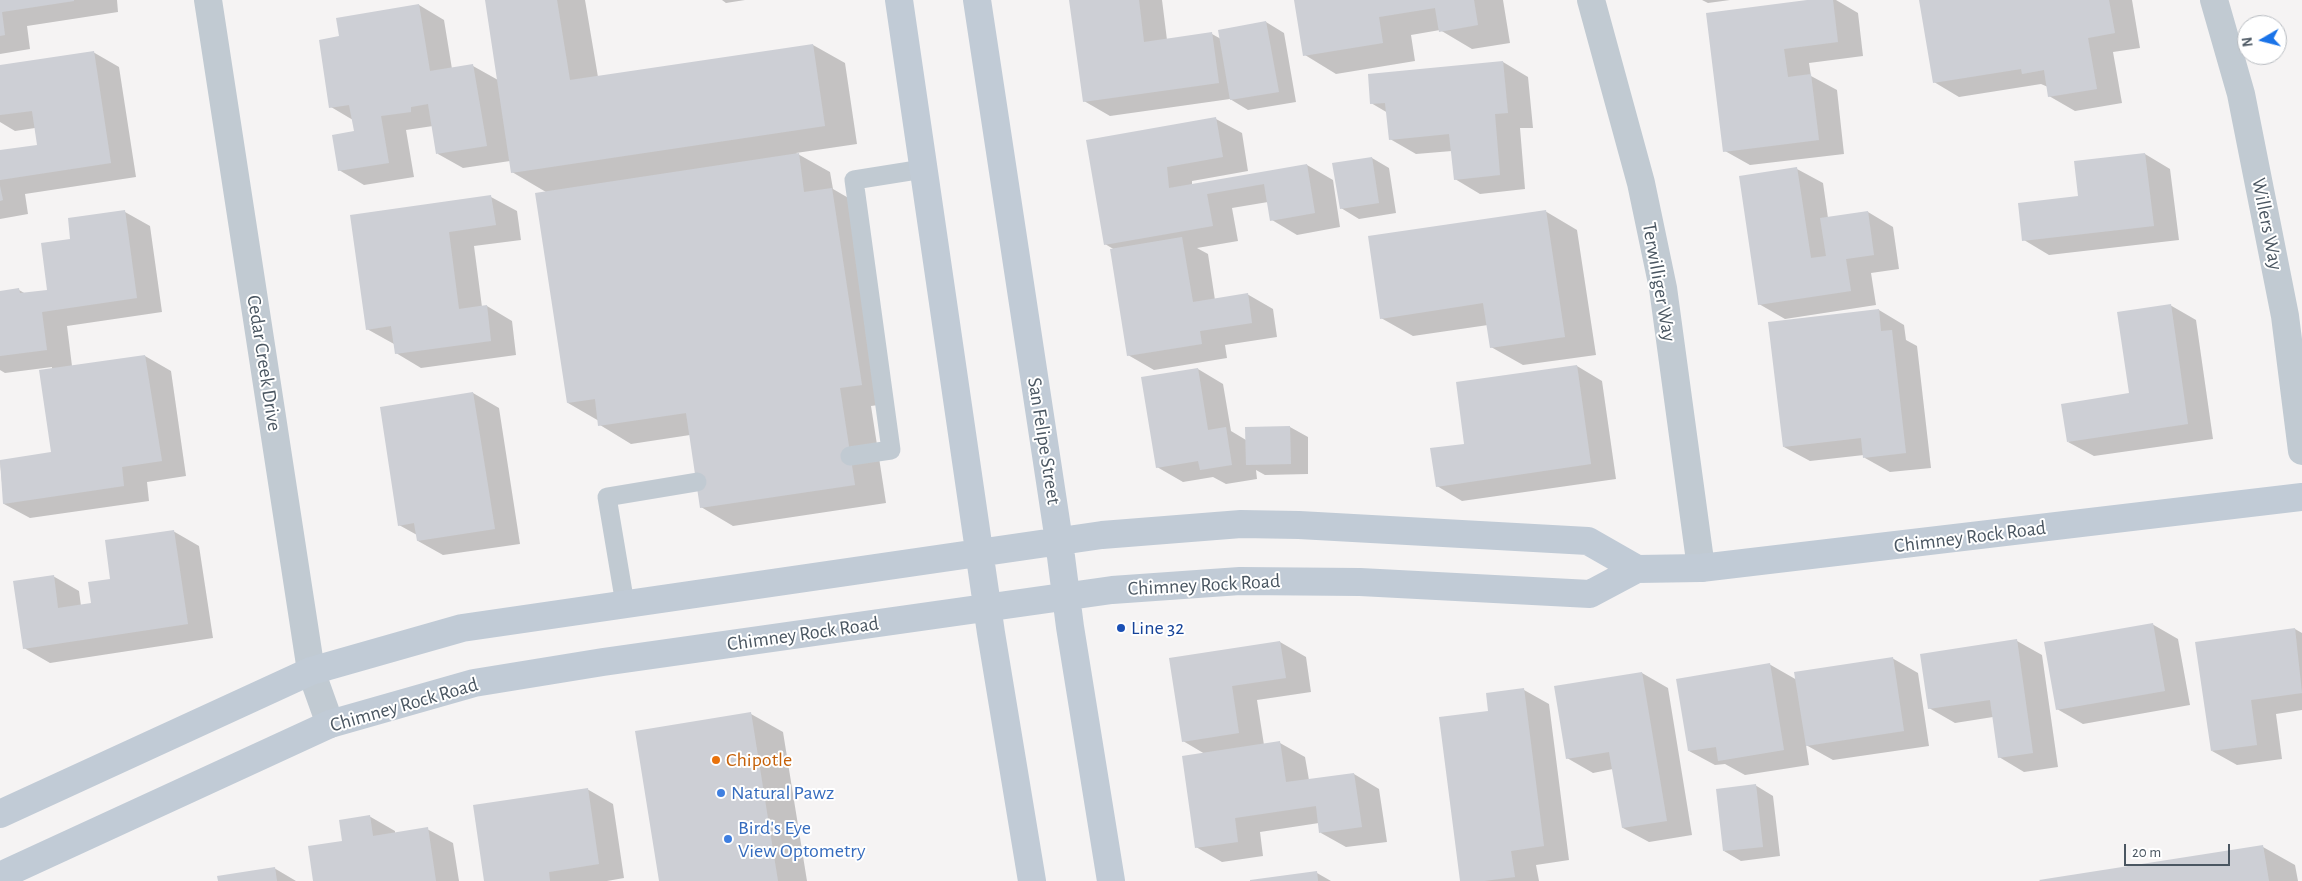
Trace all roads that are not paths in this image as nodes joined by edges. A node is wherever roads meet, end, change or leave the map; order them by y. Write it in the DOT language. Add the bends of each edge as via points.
graph roads {
  1 [pos="208,0"];
  2 [pos="898,0"];
  3 [pos="977,0"];
  4 [pos="1591,0"];
  5 [pos="2214,0"];
  6 [pos="924,169"];
  7 [pos="2302,452"];
  8 [pos="850,456"];
  9 [pos="696,482"];
  10 [pos="2302,497"];
  11 [pos="1059,541"];
  12 [pos="980,552"];
  13 [pos="1701,568"];
  14 [pos="1638,569"];
  15 [pos="1067,596"];
  16 [pos="625,604"];
  17 [pos="988,608"];
  18 [pos="311,671"];
  19 [pos="330,724"];
  20 [pos="0,814"];
  21 [pos="0,876"];
  22 [pos="1032,881"];
  23 [pos="1111,881"];
  1 -- 18 [label="street, Cedar Creek Drive"];
  2 -- 6 [label="main road"];
  3 -- 11 [label="main road, San Felipe Street"];
  4 -- 13 [label="street, Terwilliger Way" via="1641,183 1662,288"];
  5 -- 7 [label="street, Willers Way" via="2241,94 2279,287"];
  6 -- 8 [label="lane" via="854,180 891,450"];
  6 -- 12 [label="main road"];
  9 -- 16 [label="lane" via="607,497"];
  10 -- 13 [label="main road, Chimney Rock Road"];
  11 -- 12 [label="main road"];
  11 -- 14 [label="main road" via="1241,524 1299,525 1588,541"];
  11 -- 15 [label="main road, San Felipe Street"];
  12 -- 16 [label="main road"];
  12 -- 17 [label="main road"];
  13 -- 14 [label="main road, Chimney Rock Road"];
  14 -- 15 [label="main road, Chimney Rock Road" via="1590,594 1360,582 1240,581"];
  15 -- 17 [label="main road, Chimney Rock Road"];
  15 -- 23 [label="main road, San Felipe Street"];
  16 -- 18 [label="main road" via="462,628"];
  17 -- 19 [label="main road, Chimney Rock Road" via="603,662 474,684"];
  17 -- 22 [label="main road"];
  18 -- 19 [label="street, Cedar Creek Drive"];
  18 -- 20 [label="main road"];
  19 -- 21 [label="main road, Chimney Rock Road"];
}
